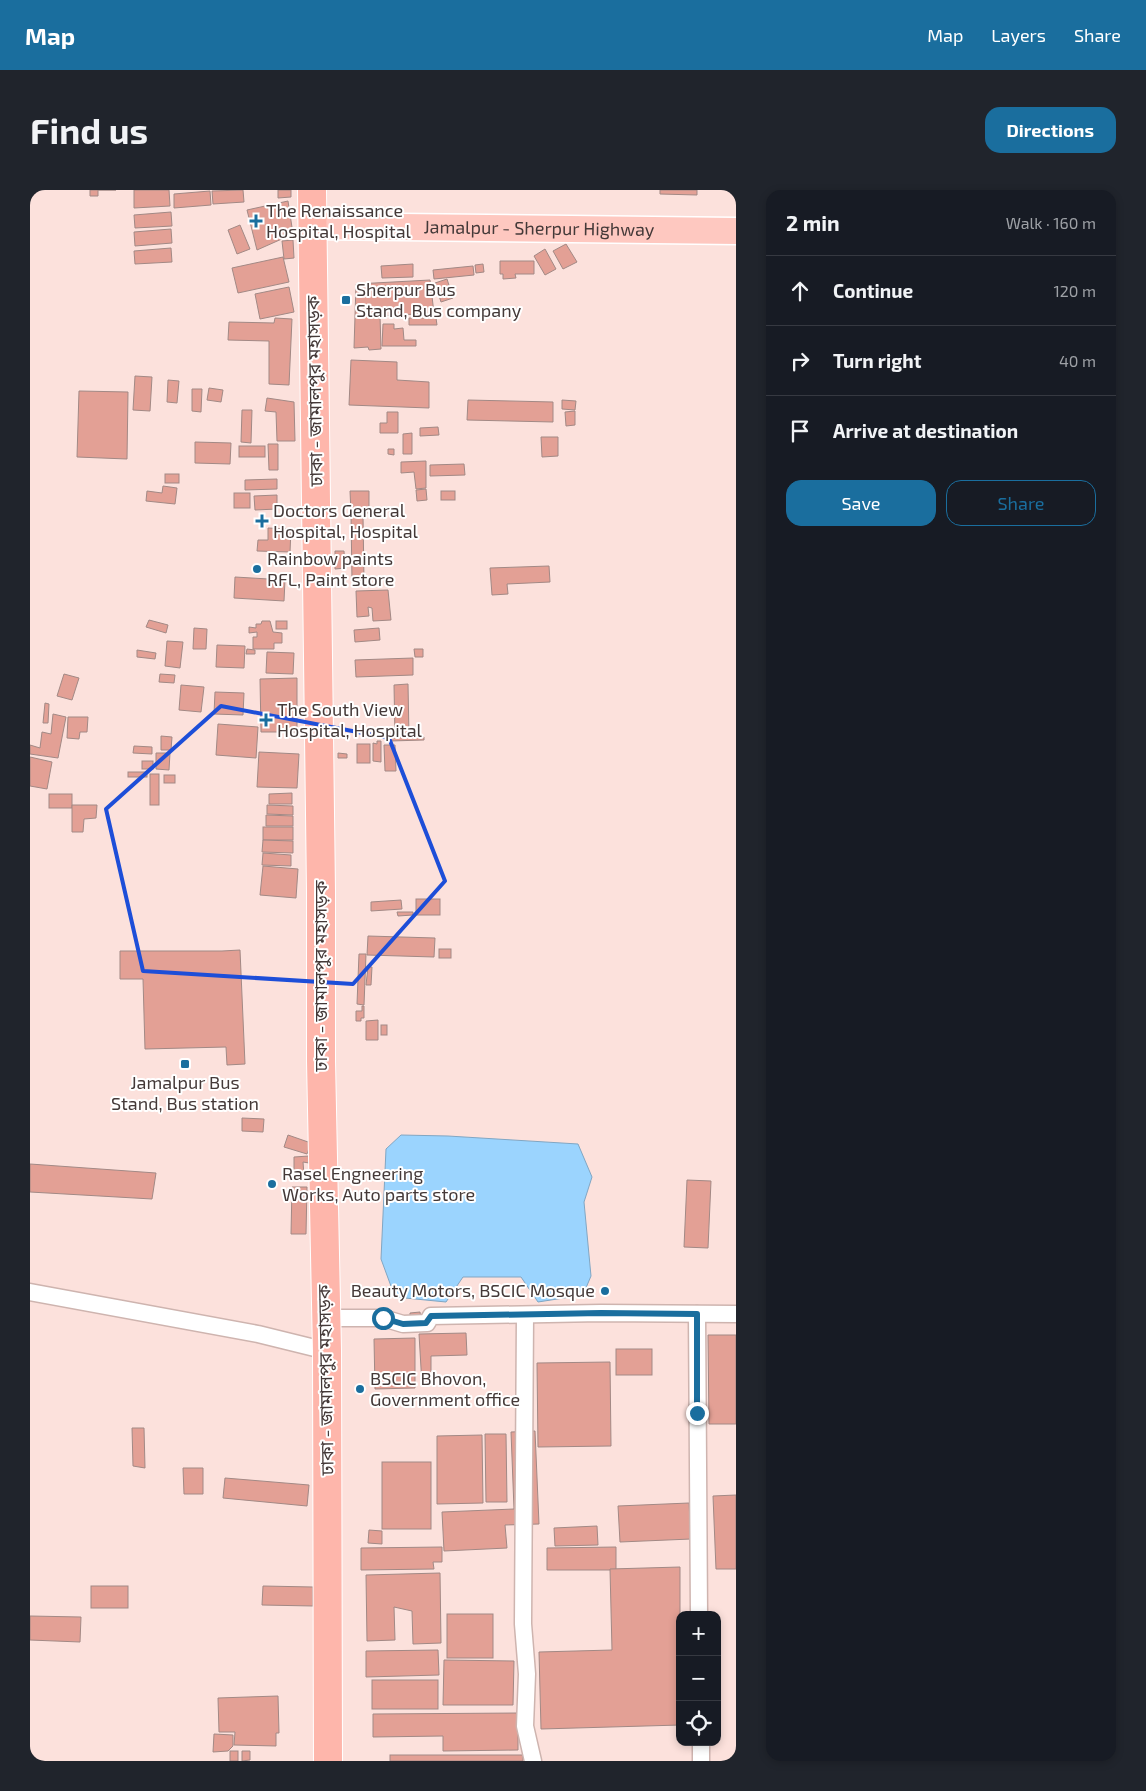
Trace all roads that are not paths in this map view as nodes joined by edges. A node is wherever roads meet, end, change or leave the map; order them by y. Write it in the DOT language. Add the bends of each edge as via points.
graph roads {
  1 [pos="312,190"];
  2 [pos="313,226"];
  3 [pos="736,232"];
  4 [pos="30,1292"];
  5 [pos="697,1314"];
  6 [pos="736,1314"];
  7 [pos="525,1315"];
  8 [pos="326,1318"];
  9 [pos="327,1351"];
  10 [pos="699,1611"];
  11 [pos="701,1746"];
  12 [pos="328,1761"];
  13 [pos="533,1761"];
  14 [pos="702,1761"];
  1 -- 2 [label="highway, ঢাকা - জামালপুর মহাসড়ক"];
  2 -- 3 [label="main road, Jamalpur - Sherpur Highway"];
  2 -- 8 [label="highway, ঢাকা - জামালপুর মহাসড়ক"];
  4 -- 9 [label="street" via="258,1334"];
  5 -- 6 [label="street"];
  5 -- 7 [label="street"];
  5 -- 10 [label="street"];
  7 -- 8 [label="street" via="431,1316 426,1323 403,1324 383,1318"];
  7 -- 13 [label="street" via="523,1624 527,1674 525,1726"];
  8 -- 9 [label="highway, ঢাকা - জামালপুর মহাসড়ক"];
  9 -- 12 [label="highway, ঢাকা - জামালপুর মহাসড়ক"];
  11 -- 14 [label="street"];
}
